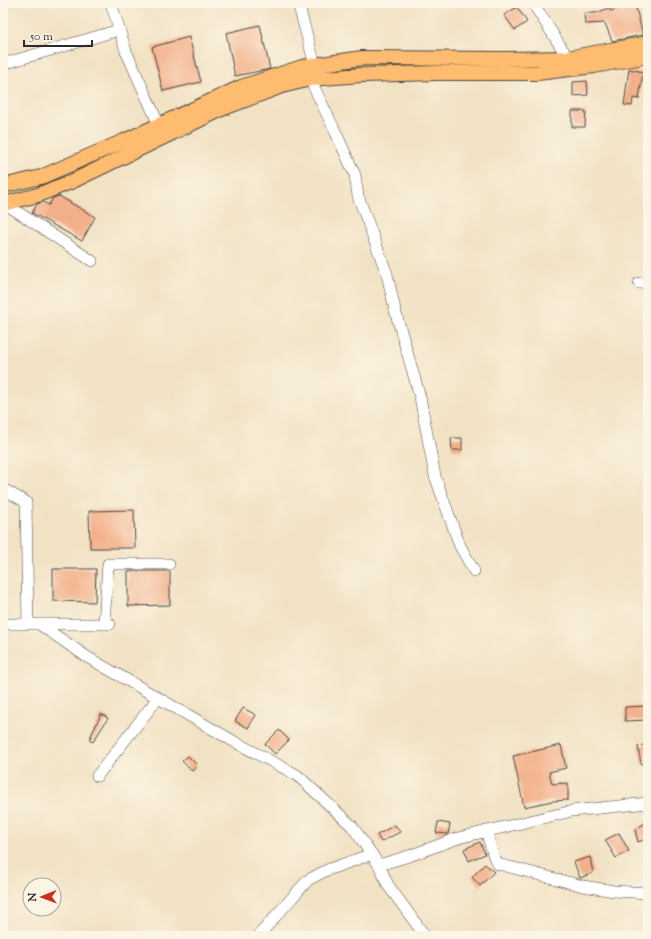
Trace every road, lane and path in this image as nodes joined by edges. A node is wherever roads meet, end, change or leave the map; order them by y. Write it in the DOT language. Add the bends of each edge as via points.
graph roads {
  1 [pos="111,3"];
  2 [pos="298,3"];
  3 [pos="533,3"];
  4 [pos="120,30"];
  5 [pos="648,43"];
  6 [pos="648,56"];
  7 [pos="362,58"];
  8 [pos="567,63"];
  9 [pos="3,64"];
  10 [pos="315,65"];
  11 [pos="362,75"];
  12 [pos="310,79"];
  13 [pos="159,125"];
  14 [pos="3,186"];
  15 [pos="4,203"];
  16 [pos="92,261"];
  17 [pos="3,489"];
  18 [pos="168,564"];
  19 [pos="474,571"];
  20 [pos="3,624"];
  21 [pos="34,624"];
  22 [pos="158,698"];
  23 [pos="96,776"];
  24 [pos="648,803"];
  25 [pos="486,831"];
  26 [pos="372,854"];
  27 [pos="380,865"];
  28 [pos="648,893"];
  29 [pos="258,936"];
  30 [pos="425,936"];
  1 -- 4 [label="street"];
  2 -- 10 [label="street"];
  3 -- 8 [label="street"];
  4 -- 9 [label="street"];
  4 -- 13 [label="street" via="126,51"];
  5 -- 8 [label="main road"];
  6 -- 8 [label="main road"];
  7 -- 8 [label="main road" via="503,59"];
  7 -- 10 [label="main road"];
  7 -- 11 [label="street"];
  8 -- 11 [label="main road" via="536,73"];
  10 -- 13 [label="main road" via="241,87"];
  11 -- 12 [label="main road"];
  12 -- 15 [label="main road" via="282,86 224,108 73,181 38,195"];
  12 -- 19 [label="street" via="355,175 358,196 388,274 395,310 420,397 435,476 460,546"];
  13 -- 14 [label="main road" via="41,177"];
  15 -- 16 [label="street"];
  17 -- 21 [label="street" via="26,502"];
  18 -- 21 [label="street" via="108,564 107,624"];
  20 -- 21 [label="street"];
  21 -- 22 [label="street"];
  22 -- 23 [label="street"];
  22 -- 26 [label="street" via="297,775 352,826"];
  24 -- 25 [label="street" via="572,811"];
  25 -- 27 [label="street"];
  25 -- 28 [label="street" via="498,864 583,886"];
  26 -- 27 [label="street"];
  26 -- 29 [label="street" via="327,870 308,880"];
  27 -- 30 [label="street" via="388,886"];
}
